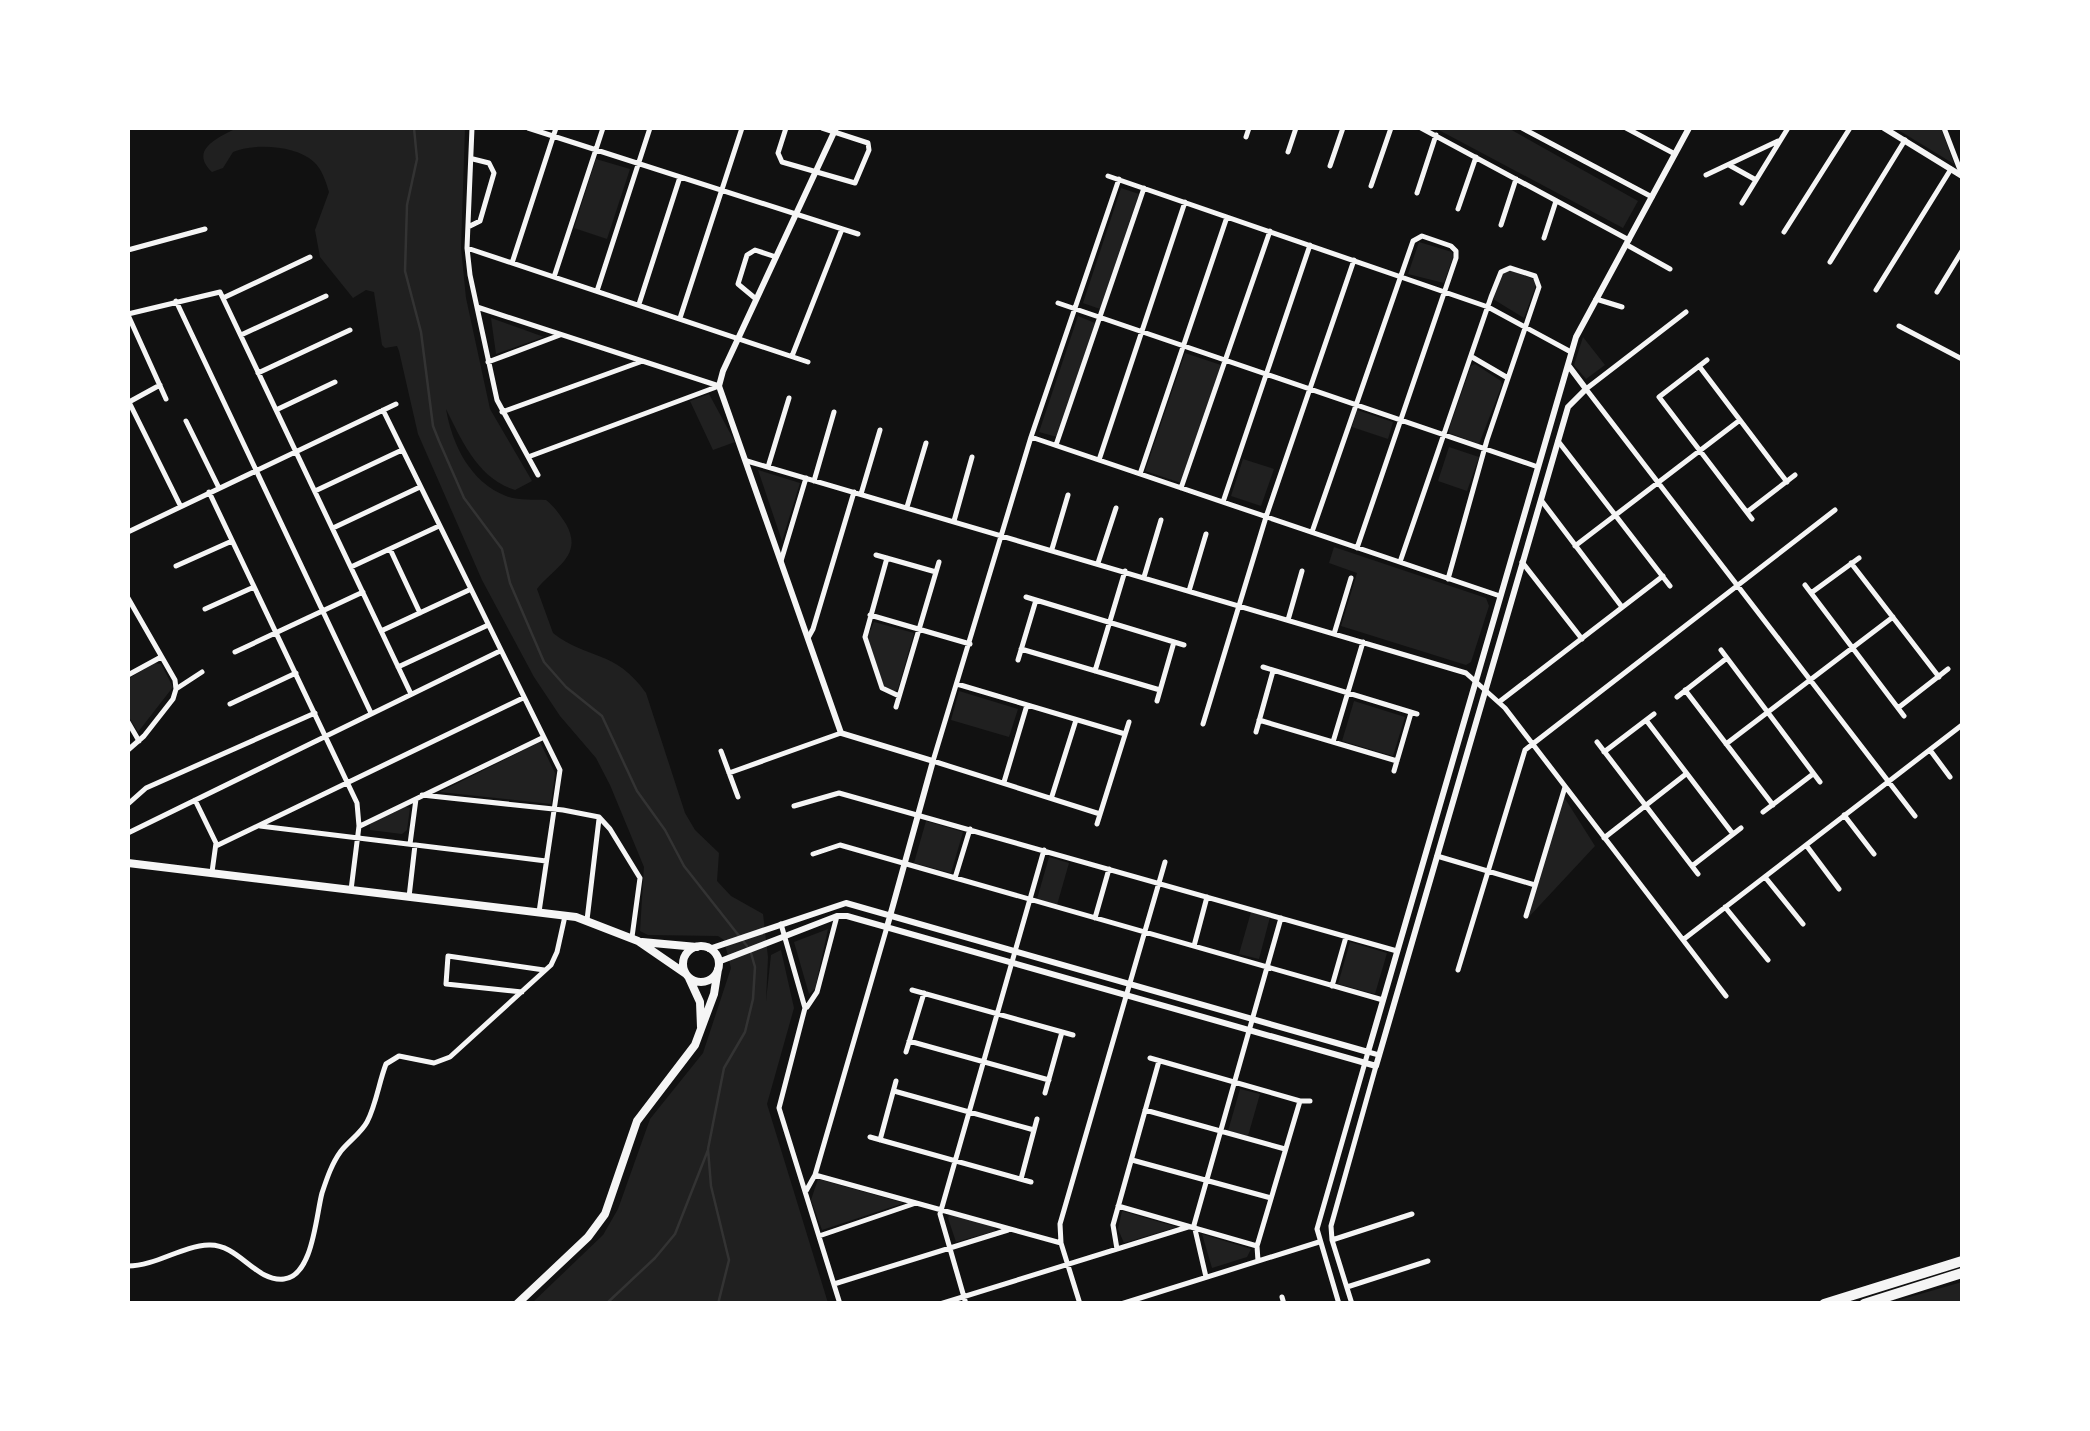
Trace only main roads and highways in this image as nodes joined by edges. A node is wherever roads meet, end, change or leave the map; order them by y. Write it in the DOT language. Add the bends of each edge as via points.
graph roads {
  1 [pos="128,864"];
  2 [pos="635,940"];
  3 [pos="697,947"];
  4 [pos="718,966"];
  5 [pos="688,976"];
  6 [pos="701,1031"];
  7 [pos="1962,1261"];
  8 [pos="1962,1273"];
  9 [pos="517,1304"];
  10 [pos="1824,1304"];
  11 [pos="1864,1304"];
  1 -- 2 [label="main road" via="539,912 587,920"];
  2 -- 3 [label="main road"];
  2 -- 5 [label="main road"];
  3 -- 4 [label="main road" via="709,949"];
  3 -- 5 [label="main road" via="684,958"];
  4 -- 5 [label="main road" via="706,982"];
  4 -- 6 [label="main road"];
  5 -- 6 [label="main road" via="700,1002"];
  6 -- 9 [label="main road" via="638,1121 600,1222"];
  7 -- 10 [label="highway"];
  8 -- 11 [label="highway"];
}
